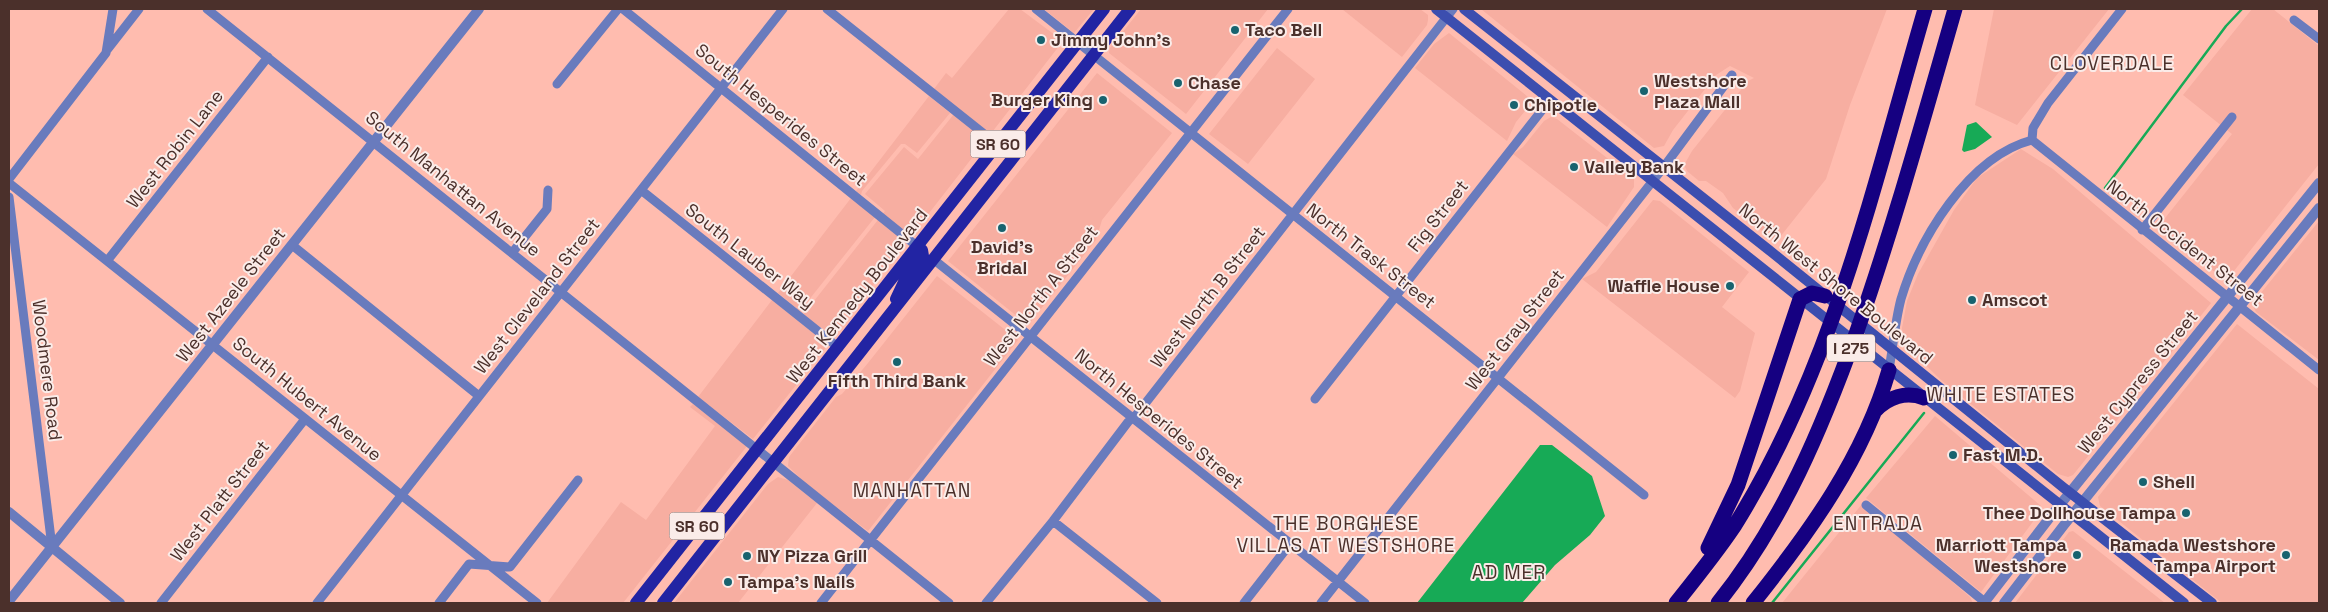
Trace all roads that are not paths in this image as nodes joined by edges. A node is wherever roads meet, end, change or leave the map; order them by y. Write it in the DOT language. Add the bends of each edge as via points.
graph roads {
  1 [pos="113,9"];
  2 [pos="139,9"];
  3 [pos="207,9"];
  4 [pos="479,9"];
  5 [pos="618,9"];
  6 [pos="623,9"];
  7 [pos="783,9"];
  8 [pos="827,9"];
  9 [pos="1036,9"];
  10 [pos="1104,9"];
  11 [pos="1130,9"];
  12 [pos="1288,9"];
  13 [pos="1436,9"];
  14 [pos="1453,9"];
  15 [pos="1464,9"];
  16 [pos="1925,9"];
  17 [pos="1955,9"];
  18 [pos="2122,9"];
  19 [pos="1446,18"];
  20 [pos="2294,20"];
  21 [pos="2319,40"];
  22 [pos="1079,42"];
  23 [pos="106,53"];
  24 [pos="1094,54"];
  25 [pos="268,57"];
  26 [pos="1732,75"];
  27 [pos="557,84"];
  28 [pos="721,87"];
  29 [pos="1550,100"];
  30 [pos="2232,118"];
  31 [pos="1191,132"];
  32 [pos="2032,140"];
  33 [pos="374,141"];
  34 [pos="998,145"];
  35 [pos="1662,168"];
  36 [pos="9,179"];
  37 [pos="1652,181"];
  38 [pos="9,183"];
  39 [pos="2319,183"];
  40 [pos="966,186"];
  41 [pos="548,190"];
  42 [pos="641,190"];
  43 [pos="9,197"];
  44 [pos="2319,208"];
  45 [pos="1293,215"];
  46 [pos="2142,230"];
  47 [pos="292,245"];
  48 [pos="918,247"];
  49 [pos="512,253"];
  50 [pos="933,259"];
  51 [pos="107,261"];
  52 [pos="560,292"];
  53 [pos="1396,296"];
  54 [pos="1825,296"];
  55 [pos="2227,298"];
  56 [pos="1800,299"];
  57 [pos="2239,307"];
  58 [pos="893,310"];
  59 [pos="1030,337"];
  60 [pos="213,344"];
  61 [pos="839,348"];
  62 [pos="1892,351"];
  63 [pos="1889,370"];
  64 [pos="2319,370"];
  65 [pos="1498,378"];
  66 [pos="479,396"];
  67 [pos="1924,398"];
  68 [pos="1315,399"];
  69 [pos="2143,401"];
  70 [pos="1874,412"];
  71 [pos="2155,412"];
  72 [pos="1132,418"];
  73 [pos="305,419"];
  74 [pos="758,448"];
  75 [pos="774,462"];
  76 [pos="578,480"];
  77 [pos="2070,492"];
  78 [pos="1644,495"];
  79 [pos="401,496"];
  80 [pos="2082,502"];
  81 [pos="2060,504"];
  82 [pos="1866,505"];
  83 [pos="9,512"];
  84 [pos="2072,515"];
  85 [pos="1054,520"];
  86 [pos="871,540"];
  87 [pos="1290,544"];
  88 [pos="52,546"];
  89 [pos="487,564"];
  90 [pos="1338,582"];
  91 [pos="9,601"];
  92 [pos="120,603"];
  93 [pos="161,603"];
  94 [pos="317,603"];
  95 [pos="439,603"];
  96 [pos="537,603"];
  97 [pos="636,603"];
  98 [pos="662,603"];
  99 [pos="821,603"];
  100 [pos="949,603"];
  101 [pos="986,603"];
  102 [pos="1157,603"];
  103 [pos="1244,603"];
  104 [pos="1321,603"];
  105 [pos="1365,603"];
  106 [pos="1670,603"];
  107 [pos="1676,603"];
  108 [pos="1718,603"];
  109 [pos="1753,603"];
  110 [pos="1985,603"];
  111 [pos="2004,603"];
  112 [pos="2184,603"];
  113 [pos="2212,603"];
  1 -- 23 [label="street"];
  2 -- 23 [label="street"];
  3 -- 25 [label="street, South Manhattan Avenue"];
  4 -- 33 [label="street, West Azeele Street"];
  5 -- 27 [label="street"];
  6 -- 28 [label="street, South Hesperides Street"];
  7 -- 28 [label="street, West Cleveland Street"];
  8 -- 34 [label="street"];
  9 -- 22 [label="street, North Trask Street"];
  10 -- 22 [label="main road, West Kennedy Boulevard / SR 60"];
  11 -- 24 [label="main road, West Kennedy Boulevard / SR 60"];
  12 -- 31 [label="street, West North A Street"];
  13 -- 19 [label="main road, North West Shore Boulevard"];
  14 -- 19 [label="street, West North B Street"];
  15 -- 35 [label="main road, North West Shore Boulevard"];
  16 -- 107 [label="highway, I 275" via="1845,281 1820,349 1783,437 1760,481 1722,543"];
  17 -- 108 [label="highway, I 275" via="1911,164 1834,392 1806,459 1772,524"];
  18 -- 32 [label="street" via="2048,103 2033,128"];
  19 -- 29 [label="main road, North West Shore Boulevard"];
  19 -- 45 [label="street, West North B Street"];
  20 -- 21 [label="street"];
  22 -- 24 [label="street, North Trask Street"];
  22 -- 34 [label="main road, West Kennedy Boulevard / SR 60"];
  23 -- 36 [label="street"];
  24 -- 31 [label="street, North Trask Street"];
  24 -- 50 [label="main road, West Kennedy Boulevard / SR 60"];
  25 -- 33 [label="street, South Manhattan Avenue"];
  25 -- 51 [label="street, West Robin Lane"];
  26 -- 35 [label="street, West Gray Street"];
  28 -- 42 [label="street, West Cleveland Street"];
  28 -- 48 [label="street, South Hesperides Street"];
  29 -- 37 [label="main road, North West Shore Boulevard"];
  29 -- 53 [label="street, Fig Street"];
  30 -- 46 [label="street"];
  31 -- 45 [label="street, North Trask Street"];
  31 -- 59 [label="street, West North A Street"];
  32 -- 46 [label="street, North Occident Street"];
  32 -- 62 [label="street" via="1994,158 1953,197 1904,288"];
  33 -- 47 [label="street, West Azeele Street"];
  33 -- 49 [label="street, South Manhattan Avenue"];
  34 -- 40 [label="main road, West Kennedy Boulevard / SR 60"];
  35 -- 37 [label="street, West Gray Street"];
  35 -- 54 [label="main road, North West Shore Boulevard"];
  37 -- 56 [label="main road, North West Shore Boulevard"];
  37 -- 65 [label="street, West Gray Street"];
  38 -- 51 [label="street, South Hubert Avenue"];
  39 -- 55 [label="street, West Cypress Street"];
  40 -- 48 [label="main road, West Kennedy Boulevard / SR 60"];
  40 -- 50 [label="main road" via="953,213 927,249"];
  41 -- 49 [label="street" via="548,208"];
  42 -- 52 [label="street, West Cleveland Street"];
  42 -- 61 [label="street, South Lauber Way"];
  43 -- 88 [label="street, Woodmere Road"];
  44 -- 57 [label="street, West Cypress Street"];
  45 -- 53 [label="street, North Trask Street"];
  45 -- 72 [label="street, West North B Street"];
  46 -- 55 [label="street, North Occident Street"];
  47 -- 60 [label="street, West Azeele Street"];
  47 -- 66 [label="street"];
  48 -- 58 [label="main road" via="923,256 899,291"];
  48 -- 61 [label="main road, West Kennedy Boulevard / SR 60"];
  49 -- 52 [label="street, South Manhattan Avenue"];
  50 -- 58 [label="main road, West Kennedy Boulevard / SR 60"];
  50 -- 59 [label="street, North Hesperides Street"];
  51 -- 60 [label="street, South Hubert Avenue"];
  52 -- 66 [label="street, West Cleveland Street"];
  52 -- 74 [label="street, South Manhattan Avenue"];
  53 -- 65 [label="street, North Trask Street"];
  53 -- 68 [label="street, Fig Street"];
  54 -- 56 [label="highway" via="1812,293"];
  54 -- 62 [label="main road, North West Shore Boulevard"];
  55 -- 57 [label="street, North Occident Street"];
  55 -- 69 [label="street, West Cypress Street"];
  56 -- 63 [label="main road, North West Shore Boulevard"];
  56 -- 106 [label="highway" via="1729,508 1709,546"];
  57 -- 64 [label="street, North Occident Street"];
  57 -- 71 [label="street, West Cypress Street"];
  58 -- 75 [label="main road, West Kennedy Boulevard / SR 60"];
  59 -- 72 [label="street, North Hesperides Street"];
  59 -- 86 [label="street, West North A Street"];
  60 -- 73 [label="street, South Hubert Avenue"];
  60 -- 88 [label="street, West Azeele Street"];
  61 -- 74 [label="main road, West Kennedy Boulevard / SR 60"];
  62 -- 63 [label="street"];
  62 -- 77 [label="main road, North West Shore Boulevard"];
  63 -- 67 [label="main road, North West Shore Boulevard"];
  63 -- 70 [label="highway"];
  65 -- 78 [label="street, North Trask Street"];
  65 -- 90 [label="street, West Gray Street"];
  66 -- 79 [label="street, West Cleveland Street"];
  67 -- 70 [label="highway" via="1899,396"];
  67 -- 81 [label="main road, North West Shore Boulevard"];
  69 -- 71 [label="street"];
  69 -- 77 [label="street, West Cypress Street"];
  70 -- 109 [label="highway" via="1848,468 1792,553"];
  71 -- 80 [label="street, West Cypress Street"];
  72 -- 85 [label="street, West North B Street"];
  72 -- 87 [label="street, North Hesperides Street"];
  73 -- 79 [label="street, South Hubert Avenue"];
  73 -- 93 [label="street, West Platt Street"];
  74 -- 75 [label="street, South Manhattan Avenue"];
  74 -- 97 [label="main road, West Kennedy Boulevard / SR 60"];
  75 -- 86 [label="street, South Manhattan Avenue"];
  75 -- 98 [label="main road, West Kennedy Boulevard / SR 60"];
  76 -- 89 [label="street" via="510,566"];
  77 -- 80 [label="main road, North West Shore Boulevard"];
  77 -- 81 [label="street, West Cypress Street"];
  79 -- 89 [label="street, South Hubert Avenue"];
  79 -- 94 [label="street, West Cleveland Street"];
  80 -- 84 [label="street, West Cypress Street"];
  80 -- 113 [label="main road, North West Shore Boulevard"];
  81 -- 84 [label="main road, North West Shore Boulevard"];
  81 -- 110 [label="street, West Cypress Street"];
  82 -- 110 [label="street"];
  83 -- 88 [label="street"];
  84 -- 111 [label="street, West Cypress Street"];
  84 -- 112 [label="main road, North West Shore Boulevard"];
  85 -- 101 [label="street, West North B Street"];
  85 -- 102 [label="street"];
  86 -- 99 [label="street, West North A Street"];
  86 -- 100 [label="street, South Manhattan Avenue"];
  87 -- 90 [label="street, North Hesperides Street"];
  87 -- 103 [label="street"];
  88 -- 91 [label="street, West Azeele Street"];
  88 -- 92 [label="street"];
  89 -- 95 [label="street" via="469,564"];
  89 -- 96 [label="street, South Hubert Avenue"];
  90 -- 104 [label="street, West Gray Street"];
  90 -- 105 [label="street, North Hesperides Street"];
}
